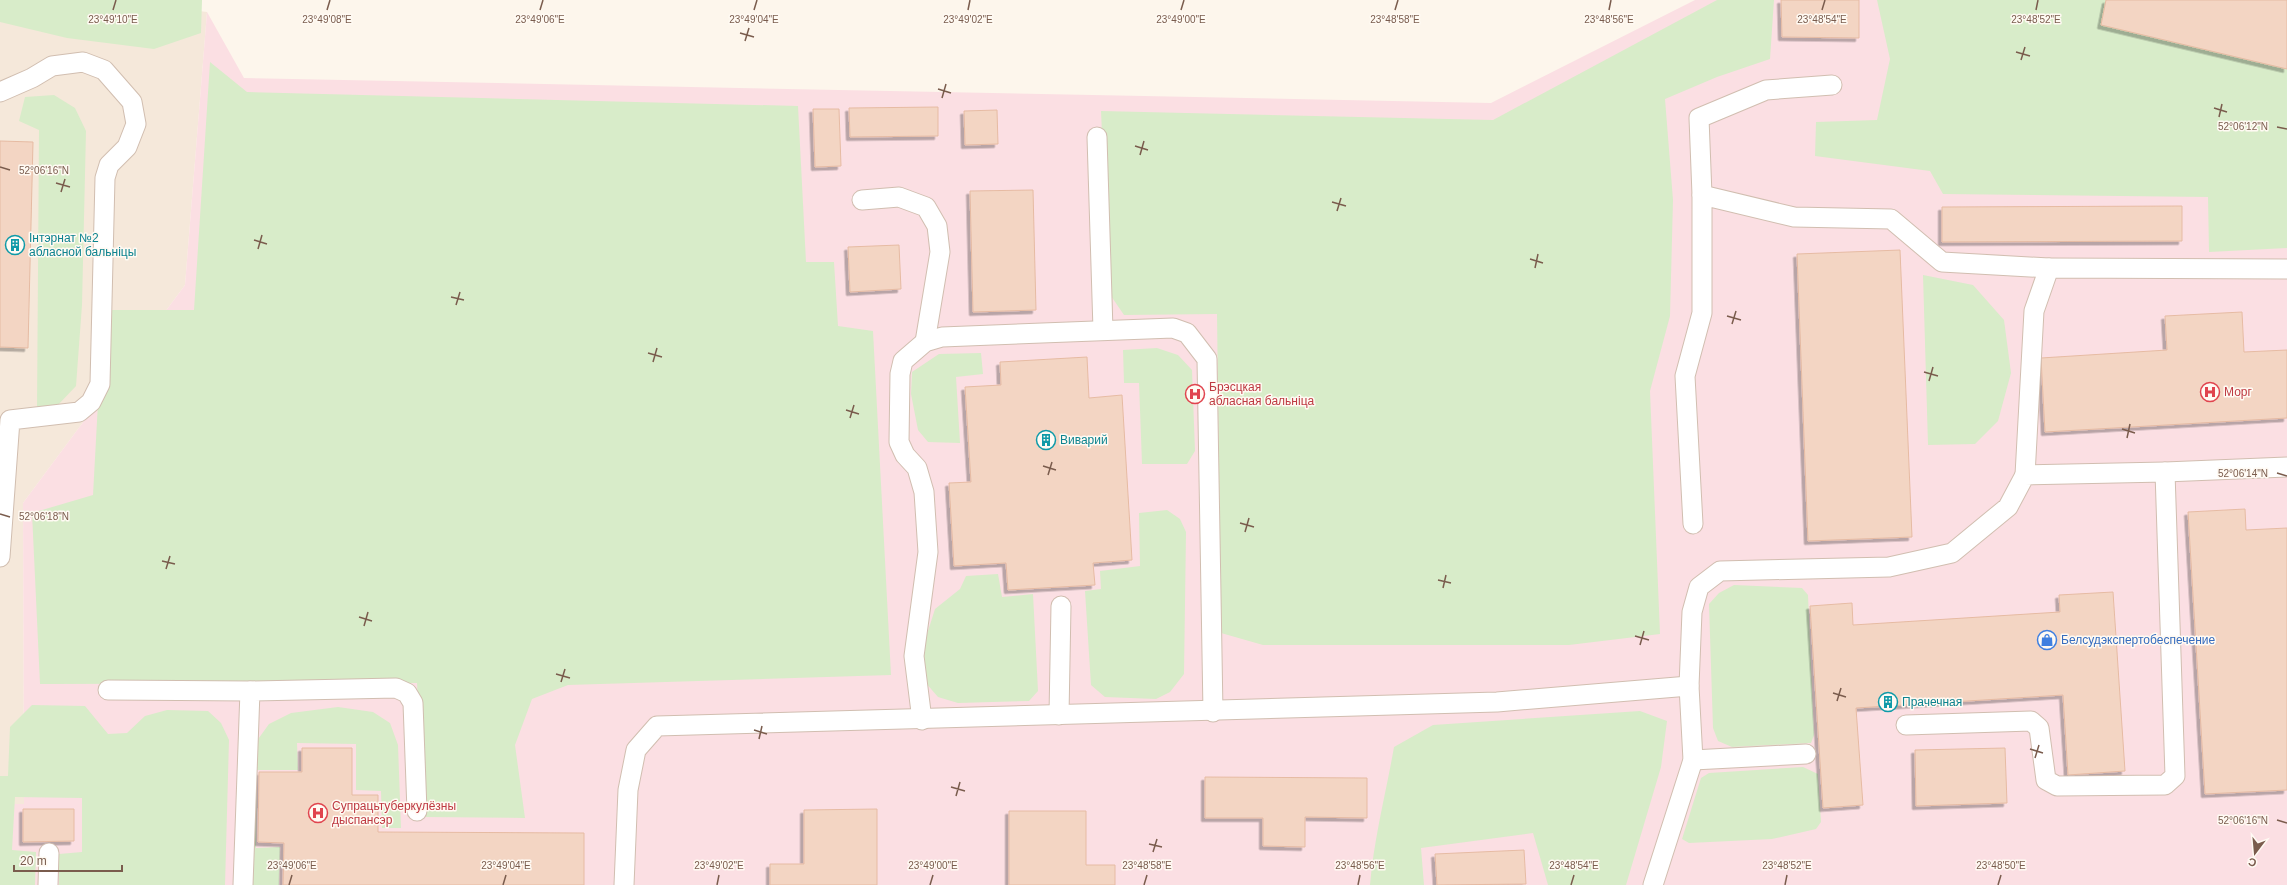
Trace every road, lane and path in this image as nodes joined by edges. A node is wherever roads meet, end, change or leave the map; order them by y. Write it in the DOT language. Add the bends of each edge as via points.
graph roads {
  1 [pos="1832,85"];
  2 [pos="0,92"];
  3 [pos="1097,137"];
  4 [pos="1702,195"];
  5 [pos="862,200"];
  6 [pos="2049,268"];
  7 [pos="2287,269"];
  8 [pos="1103,330"];
  9 [pos="925,342"];
  10 [pos="5,420"];
  11 [pos="2287,467"];
  12 [pos="2165,472"];
  13 [pos="2025,475"];
  14 [pos="1693,524"];
  15 [pos="0,557"];
  16 [pos="1060,606"];
  17 [pos="1689,686"];
  18 [pos="108,690"];
  19 [pos="250,691"];
  20 [pos="1213,712"];
  21 [pos="1059,716"];
  22 [pos="922,720"];
  23 [pos="1906,725"];
  24 [pos="1806,754"];
  25 [pos="1693,760"];
  26 [pos="417,811"];
  27 [pos="49,854"];
  28 [pos="48,885"];
  29 [pos="243,885"];
  30 [pos="624,885"];
  31 [pos="1653,885"];
  1 -- 4 [label="lane" via="1766,90 1699,118"];
  2 -- 10 [label="lane" via="52,66 84,62 104,70 132,102 136,124 127,147 109,165 105,178 100,384 91,402 79,412"];
  3 -- 8 [label="lane"];
  4 -- 6 [label="lane" via="1794,217 1891,219 1942,262"];
  4 -- 14 [label="lane" via="1702,313 1686,376"];
  5 -- 9 [label="lane" via="899,197 926,207 937,226 940,252"];
  6 -- 7 [label="lane"];
  6 -- 13 [label="lane" via="2034,311"];
  8 -- 9 [label="lane" via="942,337"];
  8 -- 20 [label="lane" via="1173,328 1187,333 1207,359"];
  9 -- 22 [label="lane" via="904,361 900,374 898,442 905,455 917,468 924,492 928,552 914,656"];
  10 -- 15 [label="lane"];
  11 -- 12 [label="lane"];
  12 -- 13 [label="lane"];
  12 -- 23 [label="lane" via="2175,776 2165,785 2057,786 2046,780 2039,728 2031,721"];
  13 -- 17 [label="lane" via="2008,507 1952,553 1889,568 1720,571 1699,587 1692,612"];
  16 -- 21 [label="lane"];
  17 -- 20 [label="lane" via="1497,702"];
  17 -- 25 [label="lane"];
  18 -- 19 [label="lane"];
  19 -- 26 [label="lane" via="396,688 407,693 412,703"];
  19 -- 29 [label="lane"];
  20 -- 21 [label="lane"];
  21 -- 22 [label="lane"];
  22 -- 30 [label="lane" via="657,726 636,750 628,790"];
  24 -- 25 [label="lane"];
  25 -- 31 [label="lane"];
  27 -- 28 [label="lane"];
}
